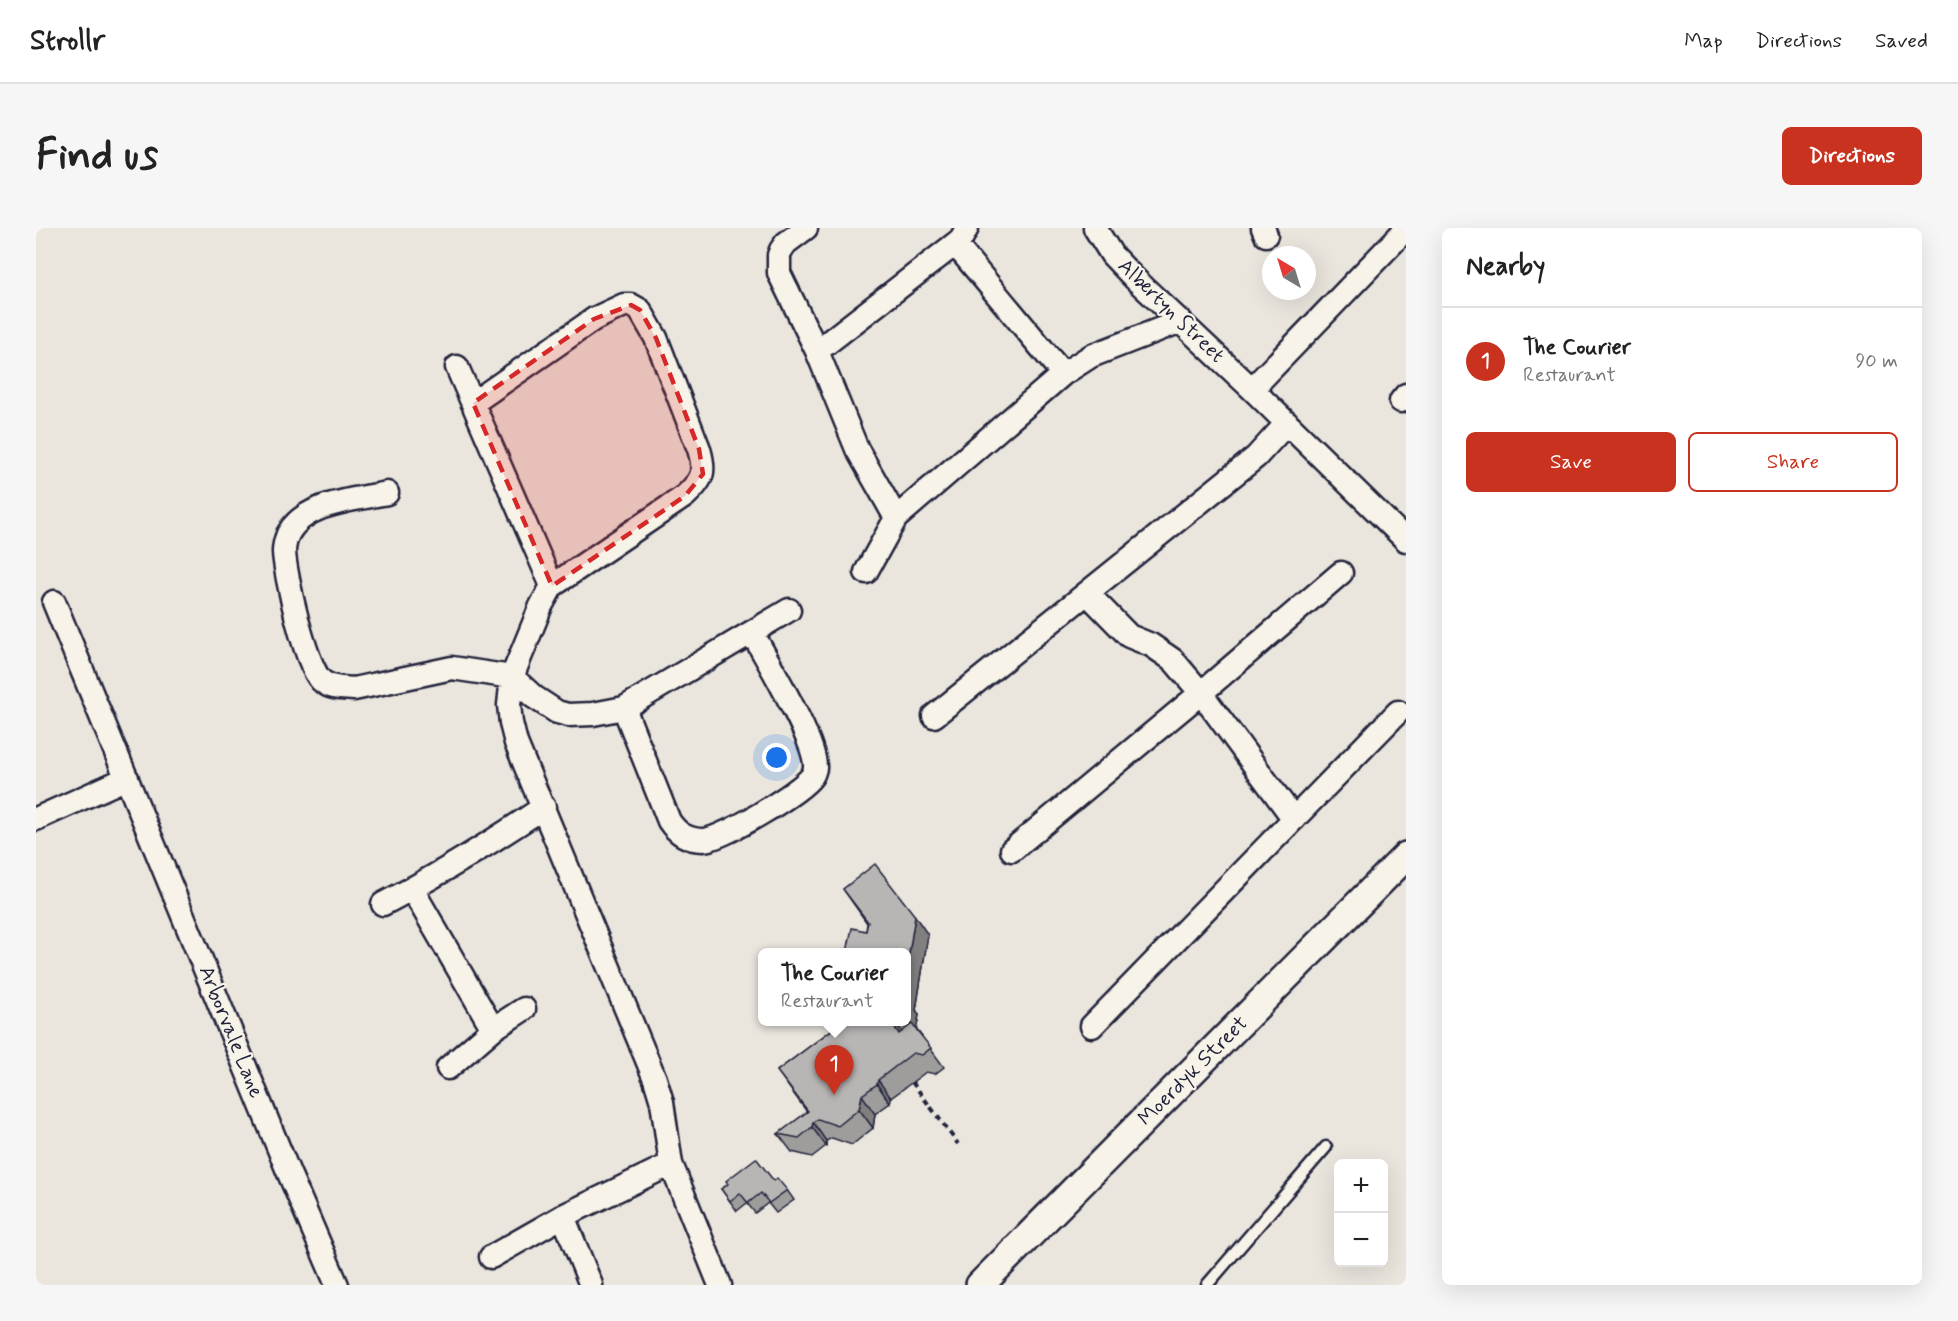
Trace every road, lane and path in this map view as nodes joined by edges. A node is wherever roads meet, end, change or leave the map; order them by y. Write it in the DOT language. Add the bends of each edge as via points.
graph roads {
  1 [pos="806,228"];
  2 [pos="1095,228"];
  3 [pos="1406,229"];
  4 [pos="961,236"];
  5 [pos="1181,321"];
  6 [pos="817,351"];
  7 [pos="457,368"];
  8 [pos="1063,374"];
  9 [pos="1252,389"];
  10 [pos="473,403"];
  11 [pos="1287,423"];
  12 [pos="387,493"];
  13 [pos="896,518"];
  14 [pos="1406,540"];
  15 [pos="866,572"];
  16 [pos="1341,573"];
  17 [pos="552,586"];
  18 [pos="1087,593"];
  19 [pos="54,602"];
  20 [pos="789,610"];
  21 [pos="752,632"];
  22 [pos="512,677"];
  23 [pos="1201,693"];
  24 [pos="624,708"];
  25 [pos="1398,712"];
  26 [pos="934,716"];
  27 [pos="127,778"];
  28 [pos="544,807"];
  29 [pos="36,819"];
  30 [pos="1294,819"];
  31 [pos="1011,850"];
  32 [pos="1406,856"];
  33 [pos="412,889"];
  34 [pos="383,904"];
  35 [pos="525,1009"];
  36 [pos="1092,1026"];
  37 [pos="493,1029"];
  38 [pos="448,1068"];
  39 [pos="912,1082"];
  40 [pos="958,1144"];
  41 [pos="1326,1147"];
  42 [pos="671,1164"];
  43 [pos="563,1216"];
  44 [pos="490,1257"];
  45 [pos="337,1285"];
  46 [pos="591,1285"];
  47 [pos="720,1285"];
  48 [pos="980,1285"];
  49 [pos="1207,1285"];
  1 -- 6 [label="street" via="781,249 778,273"];
  2 -- 5 [label="street, Albertyn Street" via="1112,255"];
  3 -- 9 [label="street"];
  4 -- 6 [label="street"];
  4 -- 8 [label="street"];
  5 -- 8 [label="street" via="1091,356"];
  5 -- 9 [label="street, Albertyn Street"];
  6 -- 13 [label="street" via="857,449"];
  7 -- 10 [label="street"];
  8 -- 13 [label="street"];
  9 -- 11 [label="street, Albertyn Street"];
  10 -- 17 [label="street"];
  10 -- 17 [label="street" via="594,319 624,305 640,310 656,338 699,449 701,479 685,496"];
  11 -- 14 [label="street, Albertyn Street"];
  11 -- 18 [label="street" via="1256,457"];
  12 -- 22 [label="street" via="313,511 287,535 286,568 306,653 317,676 338,689 452,668"];
  13 -- 15 [label="street"];
  16 -- 23 [label="street"];
  17 -- 22 [label="street"];
  18 -- 23 [label="street" via="1129,636 1173,660"];
  18 -- 26 [label="street"];
  19 -- 27 [label="street, Arborvale Lane"];
  20 -- 21 [label="street"];
  21 -- 24 [label="street"];
  21 -- 24 [label="street" via="804,732 814,769 812,778 798,789 727,833 700,840 685,837 674,828"];
  22 -- 24 [label="street" via="557,712 593,714"];
  22 -- 28 [label="street" via="511,723"];
  23 -- 30 [label="street"];
  23 -- 31 [label="street"];
  25 -- 30 [label="street"];
  27 -- 29 [label="street"];
  27 -- 45 [label="street, Arborvale Lane"];
  28 -- 33 [label="street"];
  28 -- 42 [label="street" via="654,1079 662,1102"];
  30 -- 36 [label="street"];
  32 -- 48 [label="street, Moerdyk Street"];
  33 -- 34 [label="street"];
  33 -- 37 [label="street"];
  35 -- 37 [label="street"];
  37 -- 38 [label="street"];
  39 -- 40 [label="path"];
  41 -- 49 [label="lane"];
  42 -- 43 [label="street"];
  42 -- 47 [label="street"];
  43 -- 44 [label="street"];
  43 -- 46 [label="street"];
}
